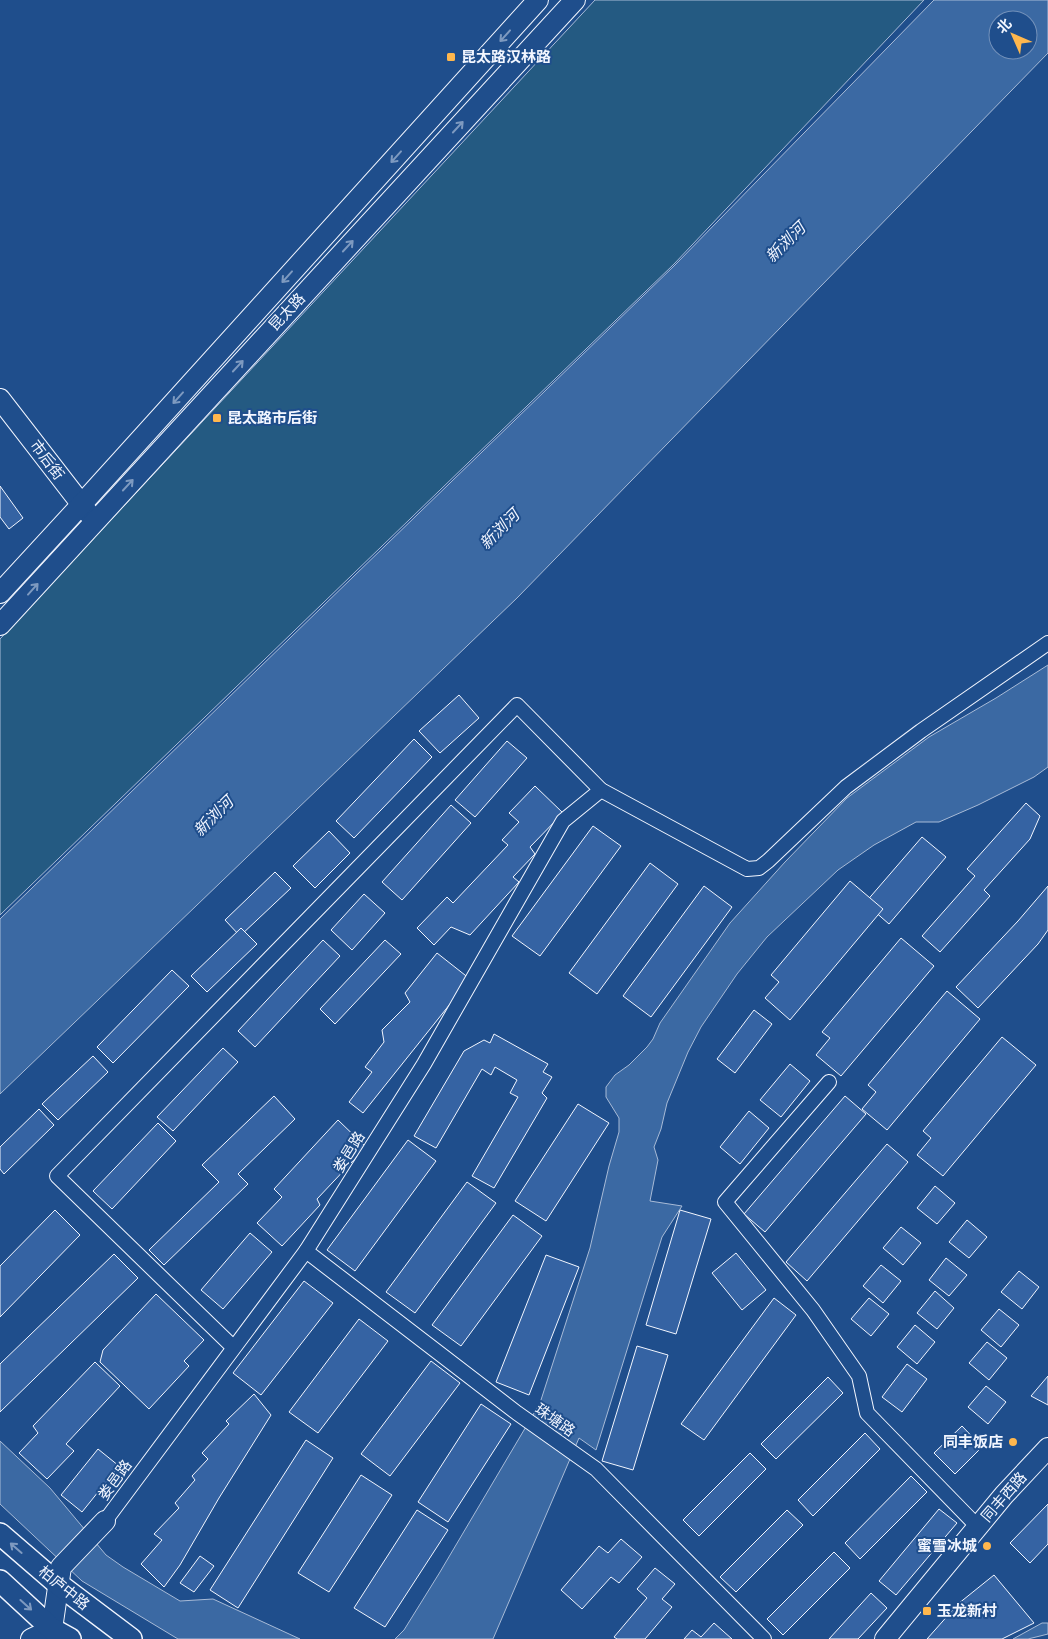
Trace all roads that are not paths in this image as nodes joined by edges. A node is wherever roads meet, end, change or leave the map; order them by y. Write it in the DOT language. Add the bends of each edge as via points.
graph roads {
  1 [pos="538,0"];
  2 [pos="573,1"];
  3 [pos="0,399"];
  4 [pos="81,506"];
  5 [pos="95,521"];
  6 [pos="0,593"];
  7 [pos="0,625"];
  8 [pos="1048,643"];
  9 [pos="601,790"];
  10 [pos="829,1082"];
  11 [pos="306,1251"];
  12 [pos="233,1347"];
  13 [pos="1048,1448"];
  14 [pos="105,1520"];
  15 [pos="978,1527"];
  16 [pos="0,1534"];
  17 [pos="60,1576"];
  18 [pos="0,1581"];
  19 [pos="61,1634"];
  20 [pos="30,1639"];
  21 [pos="131,1639"];
  22 [pos="764,1639"];
  23 [pos="885,1639"];
  1 -- 4 [label="main road, 昆太路, one-way"];
  5 -- 2 [label="main road, 昆太路, one-way"];
  3 -- 4 [label="main road, 市后街"];
  4 -- 5 [label="main road, 市后街"];
  4 -- 6 [label="main road, 昆太路"];
  7 -- 5 [label="main road, 昆太路, one-way"];
  8 -- 9 [label="street" via="846,787 758,868 747,869"];
  9 -- 11 [label="street, 娄邑路" via="563,821 424,1064"];
  9 -- 12 [label="street" via="517,705 57,1176"];
  10 -- 15 [label="street" via="725,1202 813,1310 859,1376 867,1414"];
  11 -- 12 [label="street, 娄邑路"];
  11 -- 22 [label="street, 珠塘路" via="517,1413 596,1469"];
  12 -- 14 [label="street, 娄邑路"];
  13 -- 15 [label="main road, 同丰西路"];
  14 -- 17 [label="main road"];
  15 -- 23 [label="main road, 同丰西路"];
  17 -- 16 [label="main road, 柏庐中路, one-way"];
  17 -- 19 [label="main road"];
  17 -- 21 [label="main road, 柏庐中路"];
  18 -- 19 [label="main road, one-way"];
  19 -- 20 [label="main road"];
}
